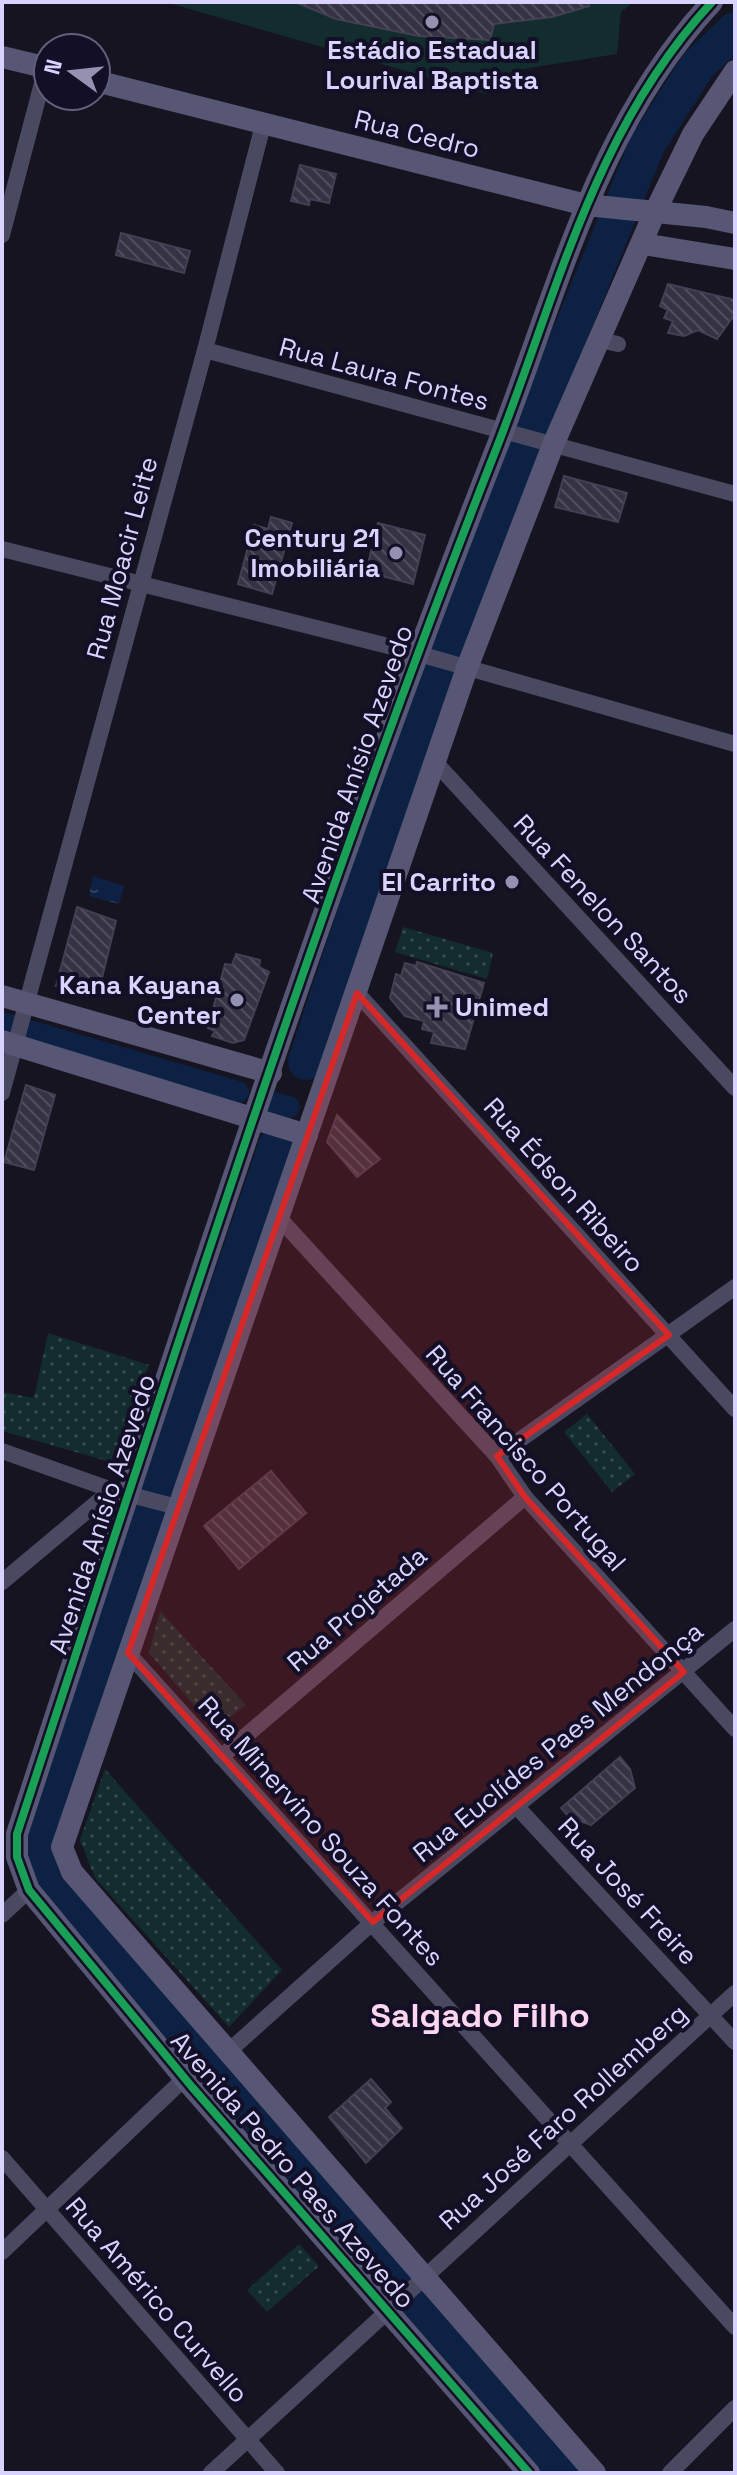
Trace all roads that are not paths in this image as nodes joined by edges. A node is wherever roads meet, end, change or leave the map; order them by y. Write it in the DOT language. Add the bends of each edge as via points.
graph roads {
  1 [pos="712,2"];
  2 [pos="2,57"];
  3 [pos="32,64"];
  4 [pos="735,71"];
  5 [pos="112,85"];
  6 [pos="35,112"];
  7 [pos="263,125"];
  8 [pos="594,206"];
  9 [pos="648,214"];
  10 [pos="735,223"];
  11 [pos="2,235"];
  12 [pos="643,244"];
  13 [pos="735,259"];
  14 [pos="205,350"];
  15 [pos="509,433"];
  16 [pos="546,443"];
  17 [pos="735,494"];
  18 [pos="2,549"];
  19 [pos="139,586"];
  20 [pos="420,654"];
  21 [pos="461,666"];
  22 [pos="735,744"];
  23 [pos="436,763"];
  24 [pos="357,993"];
  25 [pos="2,996"];
  26 [pos="25,1009"];
  27 [pos="12,1040"];
  28 [pos="271,1073"];
  29 [pos="735,1088"];
  30 [pos="2,1093"];
  31 [pos="256,1120"];
  32 [pos="307,1135"];
  33 [pos="280,1219"];
  34 [pos="735,1287"];
  35 [pos="669,1335"];
  36 [pos="735,1409"];
  37 [pos="2,1451"];
  38 [pos="497,1456"];
  39 [pos="128,1494"];
  40 [pos="525,1497"];
  41 [pos="170,1504"];
  42 [pos="2,1582"];
  43 [pos="735,1629"];
  44 [pos="128,1653"];
  45 [pos="684,1672"];
  46 [pos="735,1729"];
  47 [pos="221,1757"];
  48 [pos="518,1808"];
  49 [pos="29,1890"];
  50 [pos="2,1915"];
  51 [pos="373,1922"];
  52 [pos="735,1993"];
  53 [pos="710,2015"];
  54 [pos="735,2042"];
  55 [pos="230,2050"];
  56 [pos="185,2078"];
  57 [pos="571,2146"];
  58 [pos="2,2158"];
  59 [pos="47,2211"];
  60 [pos="2,2252"];
  61 [pos="417,2282"];
  62 [pos="392,2306"];
  63 [pos="735,2327"];
  64 [pos="735,2408"];
  65 [pos="247,2439"];
  66 [pos="211,2473"];
  67 [pos="277,2473"];
  68 [pos="529,2473"];
  69 [pos="595,2473"];
  70 [pos="670,2473"];
  1 -- 8 [label="street, Avenida Anísio Azevedo" via="640,93"];
  2 -- 3 [label="street"];
  4 -- 9 [label="street"];
  5 -- 7 [label="street, Rua Cedro"];
  6 -- 11 [label="street"];
  7 -- 8 [label="street, Rua Cedro"];
  7 -- 14 [label="street, Rua Moacir Leite"];
  8 -- 9 [label="street, Rua Cedro"];
  8 -- 15 [label="street, Avenida Anísio Azevedo"];
  9 -- 10 [label="street, Rua Cedro"];
  9 -- 12 [label="street"];
  12 -- 13 [label="street"];
  12 -- 16 [label="street" via="608,342"];
  14 -- 15 [label="street, Rua Laura Fontes"];
  14 -- 19 [label="street, Rua Moacir Leite"];
  15 -- 16 [label="street, Rua Laura Fontes"];
  15 -- 20 [label="street, Avenida Anísio Azevedo"];
  16 -- 17 [label="street, Rua Laura Fontes"];
  16 -- 21 [label="street"];
  18 -- 19 [label="street"];
  19 -- 20 [label="street"];
  19 -- 26 [label="street, Rua Moacir Leite"];
  20 -- 21 [label="street"];
  20 -- 28 [label="street, Avenida Anísio Azevedo"];
  21 -- 22 [label="street"];
  21 -- 23 [label="street"];
  23 -- 24 [label="street"];
  23 -- 29 [label="street, Rua Fenelon Santos"];
  24 -- 32 [label="street"];
  24 -- 35 [label="street, Rua Édson Ribeiro"];
  25 -- 26 [label="street"];
  26 -- 27 [label="street, Rua Moacir Leite"];
  26 -- 28 [label="street"];
  27 -- 30 [label="street"];
  27 -- 31 [label="street"];
  28 -- 31 [label="street, Avenida Anísio Azevedo"];
  31 -- 32 [label="street"];
  31 -- 39 [label="street, Avenida Anísio Azevedo"];
  32 -- 33 [label="street"];
  33 -- 38 [label="street, Rua Francisco Portugal"];
  33 -- 41 [label="street"];
  34 -- 35 [label="street"];
  35 -- 36 [label="street, Rua Édson Ribeiro"];
  35 -- 38 [label="street"];
  37 -- 39 [label="street"];
  38 -- 40 [label="street, Rua Francisco Portugal"];
  39 -- 41 [label="street"];
  39 -- 42 [label="street"];
  39 -- 49 [label="street, Avenida Anísio Azevedo" via="17,1834 17,1857"];
  40 -- 45 [label="street, Rua Francisco Portugal"];
  40 -- 47 [label="street, Rua Projetada"];
  41 -- 44 [label="street"];
  43 -- 45 [label="street, Rua Euclídes Paes Mendonça"];
  44 -- 47 [label="street, Rua Minervino Souza Fontes"];
  44 -- 55 [label="street, Avenida Pedro Paes Azevedo" via="63,1836 64,1856 72,1872"];
  45 -- 46 [label="street, Rua Francisco Portugal"];
  45 -- 48 [label="street, Rua Euclídes Paes Mendonça"];
  47 -- 51 [label="street, Rua Minervino Souza Fontes"];
  48 -- 51 [label="street, Rua Euclídes Paes Mendonça"];
  48 -- 53 [label="street, Rua José Freire"];
  49 -- 50 [label="street"];
  49 -- 56 [label="street, Avenida Pedro Paes Azevedo"];
  51 -- 55 [label="street, Rua Euclídes Paes Mendonça"];
  51 -- 57 [label="street, Rua Minervino Souza Fontes"];
  52 -- 53 [label="street, Rua José Faro Rollemberg"];
  53 -- 54 [label="street, Rua José Freire"];
  53 -- 57 [label="street, Rua José Faro Rollemberg"];
  55 -- 61 [label="street, Avenida Pedro Paes Azevedo"];
  56 -- 59 [label="street"];
  56 -- 62 [label="street, Avenida Pedro Paes Azevedo"];
  57 -- 61 [label="street, Rua José Faro Rollemberg"];
  57 -- 63 [label="street, Rua Minervino Souza Fontes"];
  58 -- 59 [label="street, Rua Américo Curvello"];
  59 -- 60 [label="street"];
  59 -- 65 [label="street, Rua Américo Curvello"];
  61 -- 62 [label="street, Rua José Faro Rollemberg"];
  61 -- 69 [label="street, Avenida Pedro Paes Azevedo"];
  62 -- 65 [label="street"];
  62 -- 68 [label="street, Avenida Pedro Paes Azevedo"];
  64 -- 70 [label="street"];
  65 -- 66 [label="street"];
  65 -- 67 [label="street, Rua Américo Curvello"];
}
